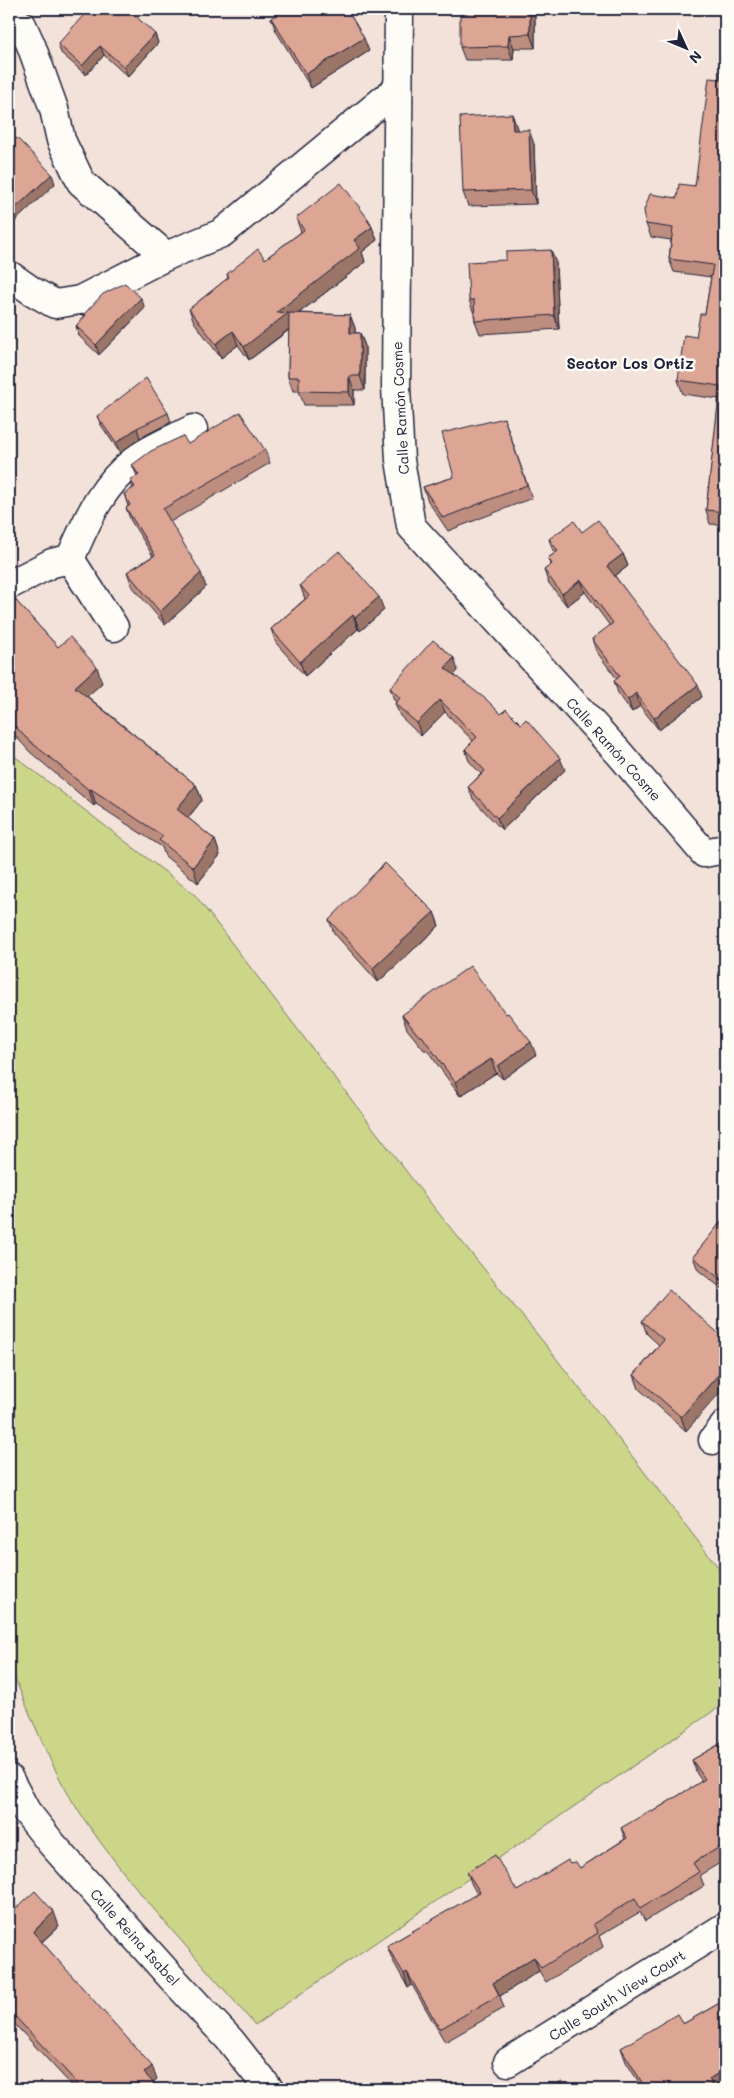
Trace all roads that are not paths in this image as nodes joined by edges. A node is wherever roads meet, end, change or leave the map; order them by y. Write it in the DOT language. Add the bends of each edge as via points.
graph roads {
  1 [pos="399,9"];
  2 [pos="21,25"];
  3 [pos="398,88"];
  4 [pos="166,256"];
  5 [pos="9,274"];
  6 [pos="193,428"];
  7 [pos="70,559"];
  8 [pos="9,585"];
  9 [pos="114,627"];
  10 [pos="725,849"];
  11 [pos="9,1779"];
  12 [pos="725,1928"];
  13 [pos="508,2062"];
  14 [pos="269,2089"];
  1 -- 3 [label="street, Calle Ramón Cosme"];
  2 -- 4 [label="street" via="54,109 62,140 81,182"];
  3 -- 4 [label="street" via="222,233"];
  3 -- 10 [label="street, Calle Ramón Cosme" via="396,387 400,460 411,526 619,752 704,853"];
  4 -- 5 [label="street" via="80,300 55,304"];
  6 -- 7 [label="street" via="135,460 104,490"];
  7 -- 8 [label="street" via="52,563"];
  7 -- 9 [label="street"];
  11 -- 14 [label="street, Calle Reina Isabel" via="26,1811 52,1844 230,2040"];
  12 -- 13 [label="street, Calle South View Court"];
}
